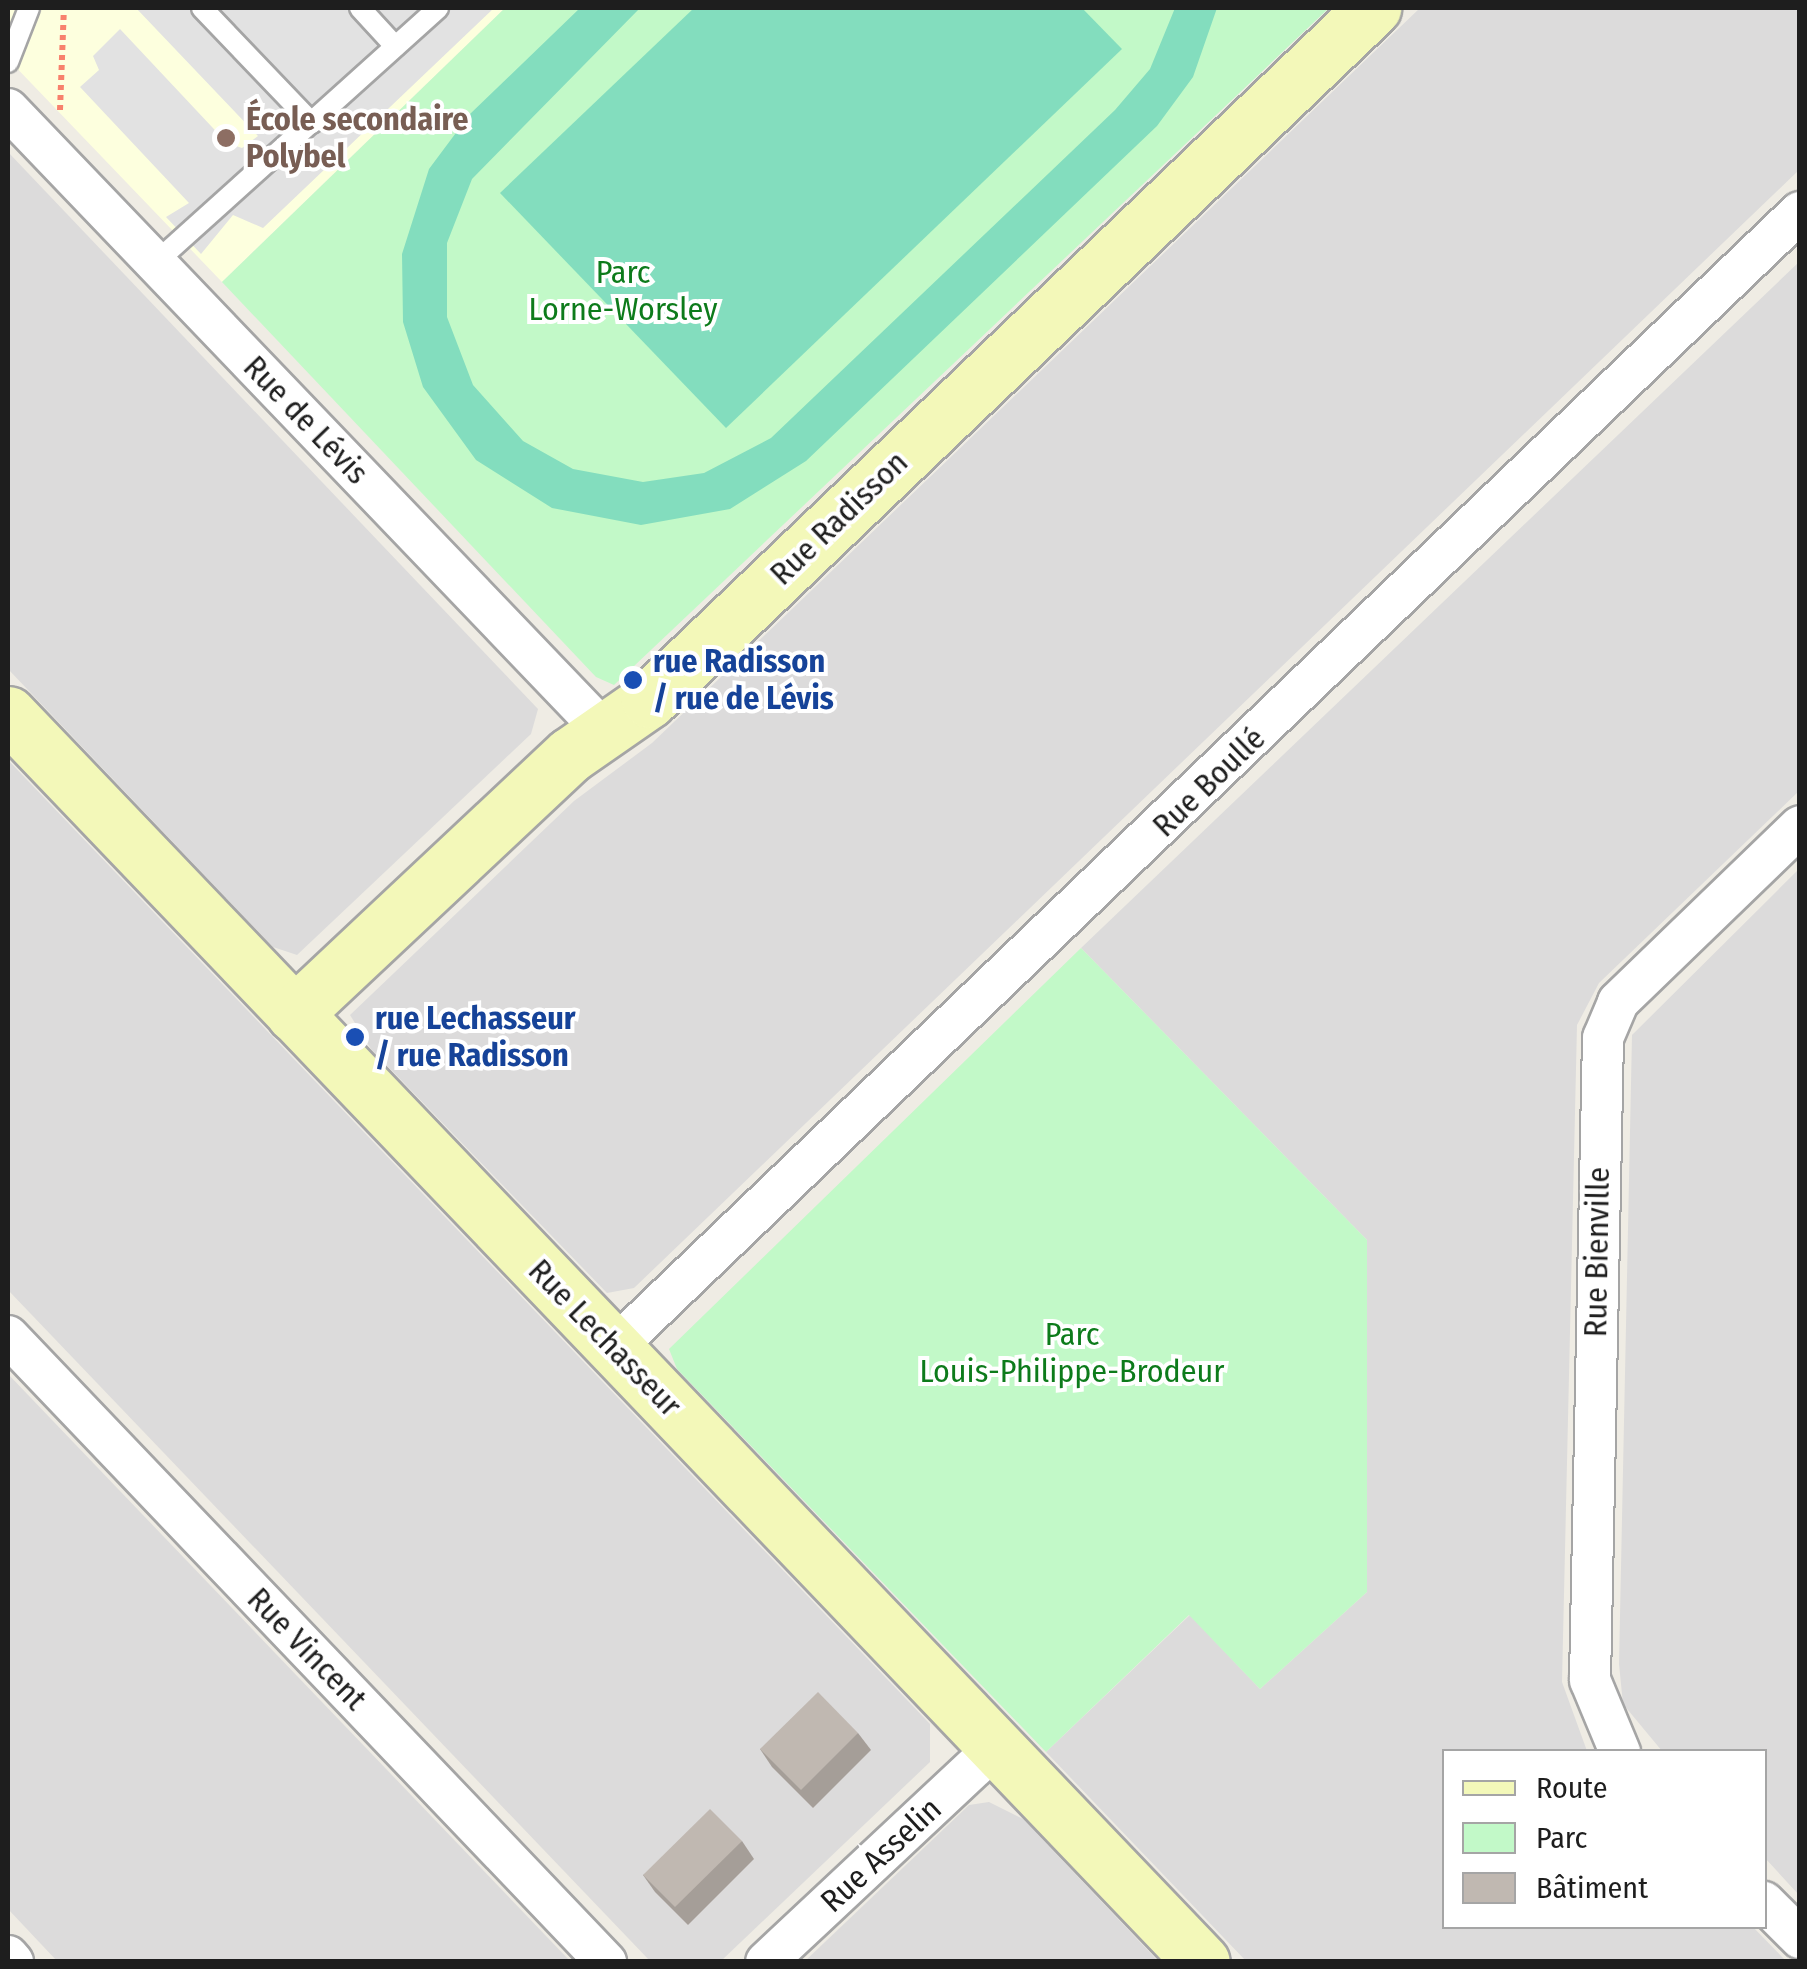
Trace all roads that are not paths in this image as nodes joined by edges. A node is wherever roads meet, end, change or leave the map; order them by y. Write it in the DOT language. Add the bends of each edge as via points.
graph roads {
  1 [pos="28,8"];
  2 [pos="202,8"];
  3 [pos="360,8"];
  4 [pos="438,8"];
  5 [pos="1373,8"];
  6 [pos="396,46"];
  7 [pos="8,62"];
  8 [pos="8,110"];
  9 [pos="312,122"];
  10 [pos="1800,212"];
  11 [pos="155,262"];
  12 [pos="8,714"];
  13 [pos="605,732"];
  14 [pos="1800,826"];
  15 [pos="294,1014"];
  16 [pos="8,1336"];
  17 [pos="614,1348"];
  18 [pos="995,1748"];
  19 [pos="1619,1749"];
  20 [pos="1767,1905"];
  21 [pos="1800,1938"];
  22 [pos="8,1956"];
  23 [pos="13,1962"];
  24 [pos="606,1962"];
  25 [pos="766,1962"];
  26 [pos="1202,1962"];
  1 -- 7 [label="lane"];
  2 -- 9 [label="lane"];
  3 -- 6 [label="lane"];
  4 -- 6 [label="lane"];
  5 -- 13 [label="street, Rue Radisson" via="649,700"];
  6 -- 9 [label="lane"];
  8 -- 11 [label="street, Rue de Lévis"];
  9 -- 11 [label="lane"];
  10 -- 17 [label="street, Rue Boullé"];
  11 -- 13 [label="street, Rue de Lévis"];
  12 -- 15 [label="street, Rue Lechasseur"];
  13 -- 15 [label="street, Rue Radisson"];
  14 -- 19 [label="street, Rue Bienville" via="1618,1002 1602,1038 1590,1680"];
  15 -- 17 [label="street, Rue Lechasseur"];
  16 -- 24 [label="street, Rue Vincent"];
  17 -- 18 [label="street, Rue Lechasseur"];
  18 -- 25 [label="street, Rue Asselin"];
  18 -- 26 [label="street, Rue Lechasseur"];
  20 -- 21 [label="street"];
  22 -- 23 [label="street"];
}
